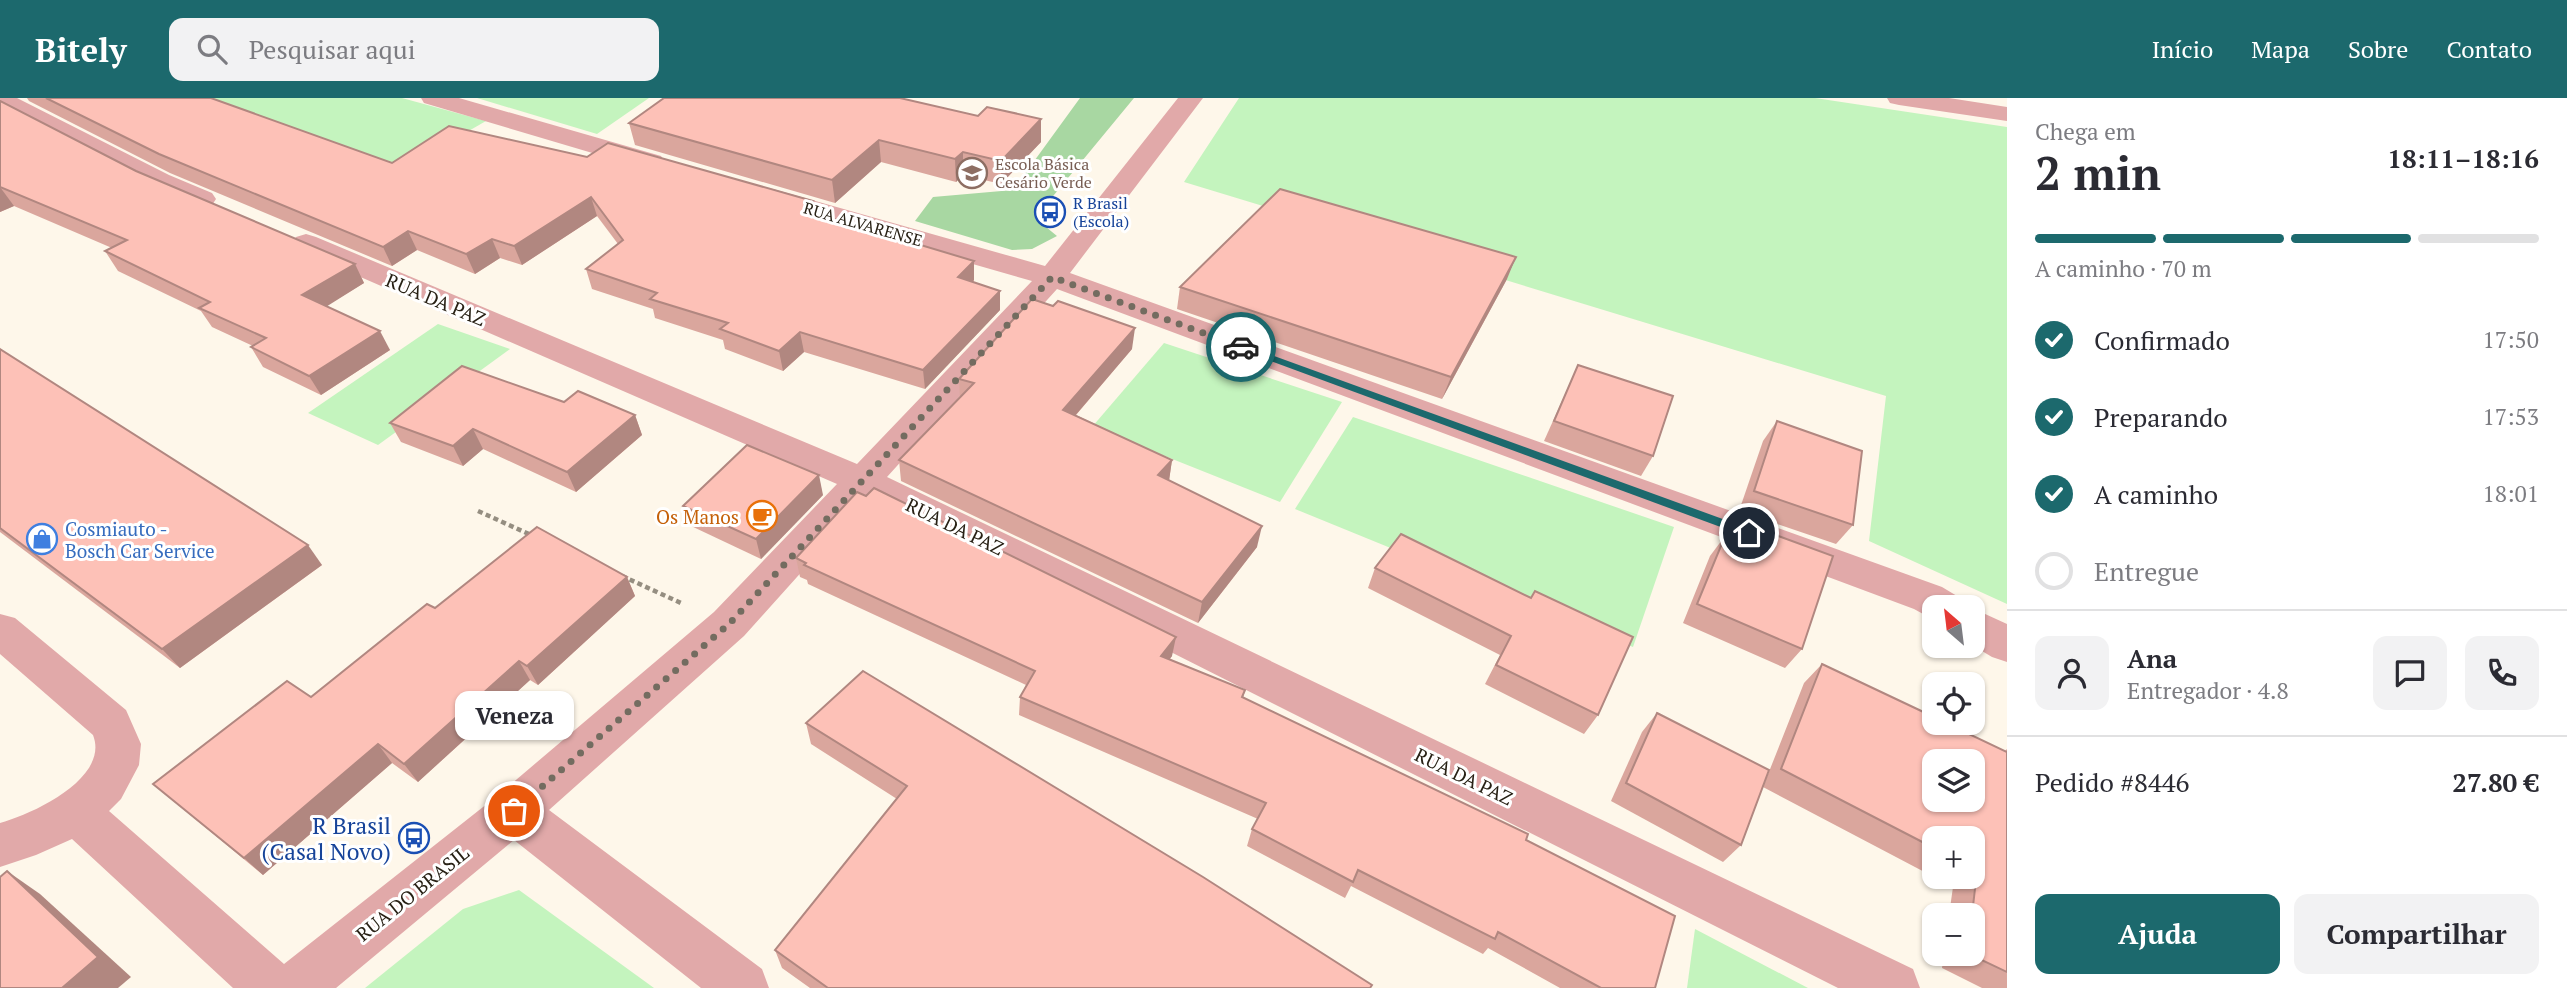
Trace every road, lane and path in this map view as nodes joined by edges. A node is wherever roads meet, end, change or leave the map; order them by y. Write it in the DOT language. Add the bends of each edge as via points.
graph roads {
  1 [pos="433,98"];
  2 [pos="1191,98"];
  3 [pos="1899,98"];
  4 [pos="0,99"];
  5 [pos="2007,114"];
  6 [pos="671,168"];
  7 [pos="737,187"];
  8 [pos="235,214"];
  9 [pos="274,230"];
  10 [pos="1052,277"];
  11 [pos="861,480"];
  12 [pos="478,511"];
  13 [pos="541,539"];
  14 [pos="616,573"];
  15 [pos="1922,596"];
  16 [pos="729,624"];
  17 [pos="0,630"];
  18 [pos="1985,632"];
  19 [pos="2007,645"];
  20 [pos="75,811"];
  21 [pos="514,811"];
  22 [pos="0,845"];
  23 [pos="272,988"];
  24 [pos="295,988"];
  25 [pos="743,988"];
  26 [pos="1894,988"];
  1 -- 6 [label="street"];
  2 -- 10 [label="street, RUA DO BRASIL"];
  3 -- 5 [label="street"];
  4 -- 8 [label="street" via="159,181"];
  7 -- 10 [label="street, RUA ALVARENSE"];
  9 -- 11 [label="street, RUA DA PAZ"];
  10 -- 11 [label="street, RUA DO BRASIL"];
  10 -- 15 [label="street, RUA ALVARENSE"];
  11 -- 16 [label="street, RUA DO BRASIL"];
  11 -- 26 [label="street, RUA DA PAZ"];
  12 -- 13 [label="path"];
  14 -- 16 [label="path"];
  16 -- 21 [label="street, RUA DO BRASIL"];
  17 -- 20 [label="street" via="110,723 118,735 121,750 115,770"];
  18 -- 19 [label="street"];
  20 -- 22 [label="street" via="35,834"];
  20 -- 23 [label="street"];
  21 -- 24 [label="street, RUA DO BRASIL"];
  21 -- 25 [label="street"];
}
